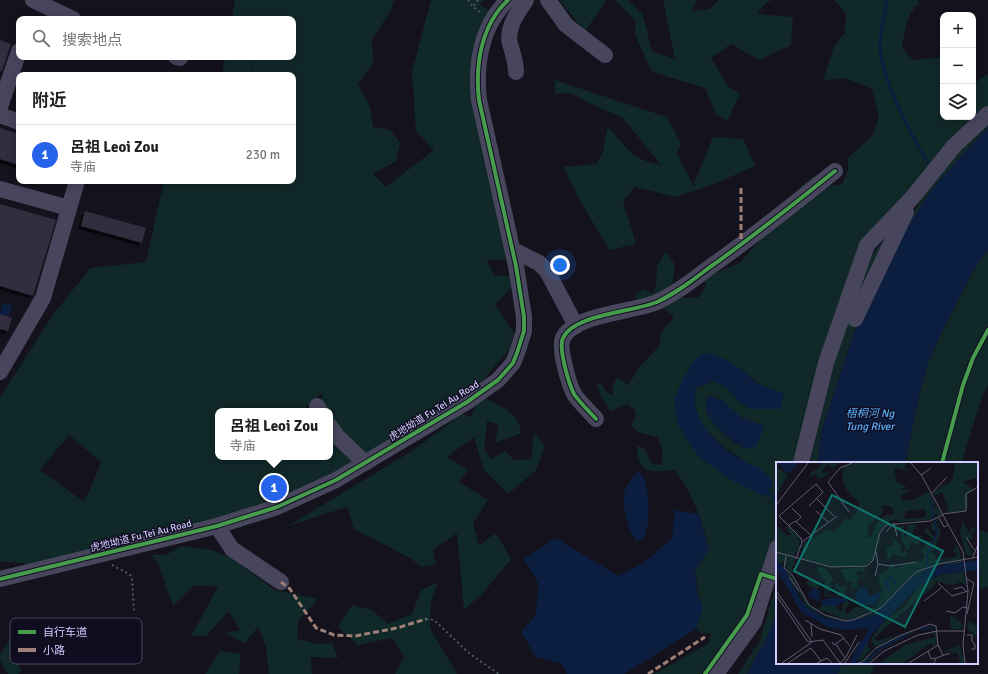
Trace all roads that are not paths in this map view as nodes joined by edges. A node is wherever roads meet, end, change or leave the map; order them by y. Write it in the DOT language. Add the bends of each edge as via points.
graph roads {
  1 [pos="33,0"];
  2 [pos="508,0"];
  3 [pos="526,0"];
  4 [pos="548,0"];
  5 [pos="67,16"];
  6 [pos="605,55"];
  7 [pos="16,60"];
  8 [pos="516,72"];
  9 [pos="0,107"];
  10 [pos="988,114"];
  11 [pos="0,116"];
  12 [pos="16,121"];
  13 [pos="835,171"];
  14 [pos="76,184"];
  15 [pos="0,189"];
  16 [pos="912,198"];
  17 [pos="69,208"];
  18 [pos="513,250"];
  19 [pos="855,319"];
  20 [pos="576,326"];
  21 [pos="2,367"];
  22 [pos="596,419"];
  23 [pos="333,430"];
  24 [pos="801,462"];
  25 [pos="365,463"];
  26 [pos="217,526"];
  27 [pos="776,551"];
  28 [pos="0,578"];
  29 [pos="280,582"];
  30 [pos="752,624"];
  31 [pos="716,674"];
  32 [pos="728,674"];
  1 -- 5 [label="street"];
  2 -- 18 [label="street, 虎地坳道 Fu Tei Au Road" via="499,9 484,39 480,56 478,94"];
  3 -- 8 [label="street" via="513,19 510,33"];
  4 -- 6 [label="street" via="566,25"];
  7 -- 9 [label="street"];
  10 -- 16 [label="street" via="954,146"];
  11 -- 12 [label="street"];
  13 -- 20 [label="street" via="741,246 675,292 655,302"];
  14 -- 17 [label="street"];
  15 -- 17 [label="street"];
  16 -- 19 [label="street"];
  16 -- 24 [label="street" via="867,245 826,363"];
  17 -- 21 [label="street" via="43,298"];
  18 -- 20 [label="street" via="539,263 547,271"];
  18 -- 25 [label="street, 虎地坳道 Fu Tei Au Road" via="524,317 520,345 512,363 492,385"];
  20 -- 22 [label="street" via="563,338 561,346 575,395"];
  23 -- 25 [label="street"];
  25 -- 26 [label="street, 虎地坳道 Fu Tei Au Road" via="292,502"];
  26 -- 28 [label="street, 虎地坳道 Fu Tei Au Road"];
  26 -- 29 [label="street" via="232,549"];
  27 -- 30 [label="street"];
  30 -- 31 [label="street"];
  30 -- 32 [label="street"];
}
